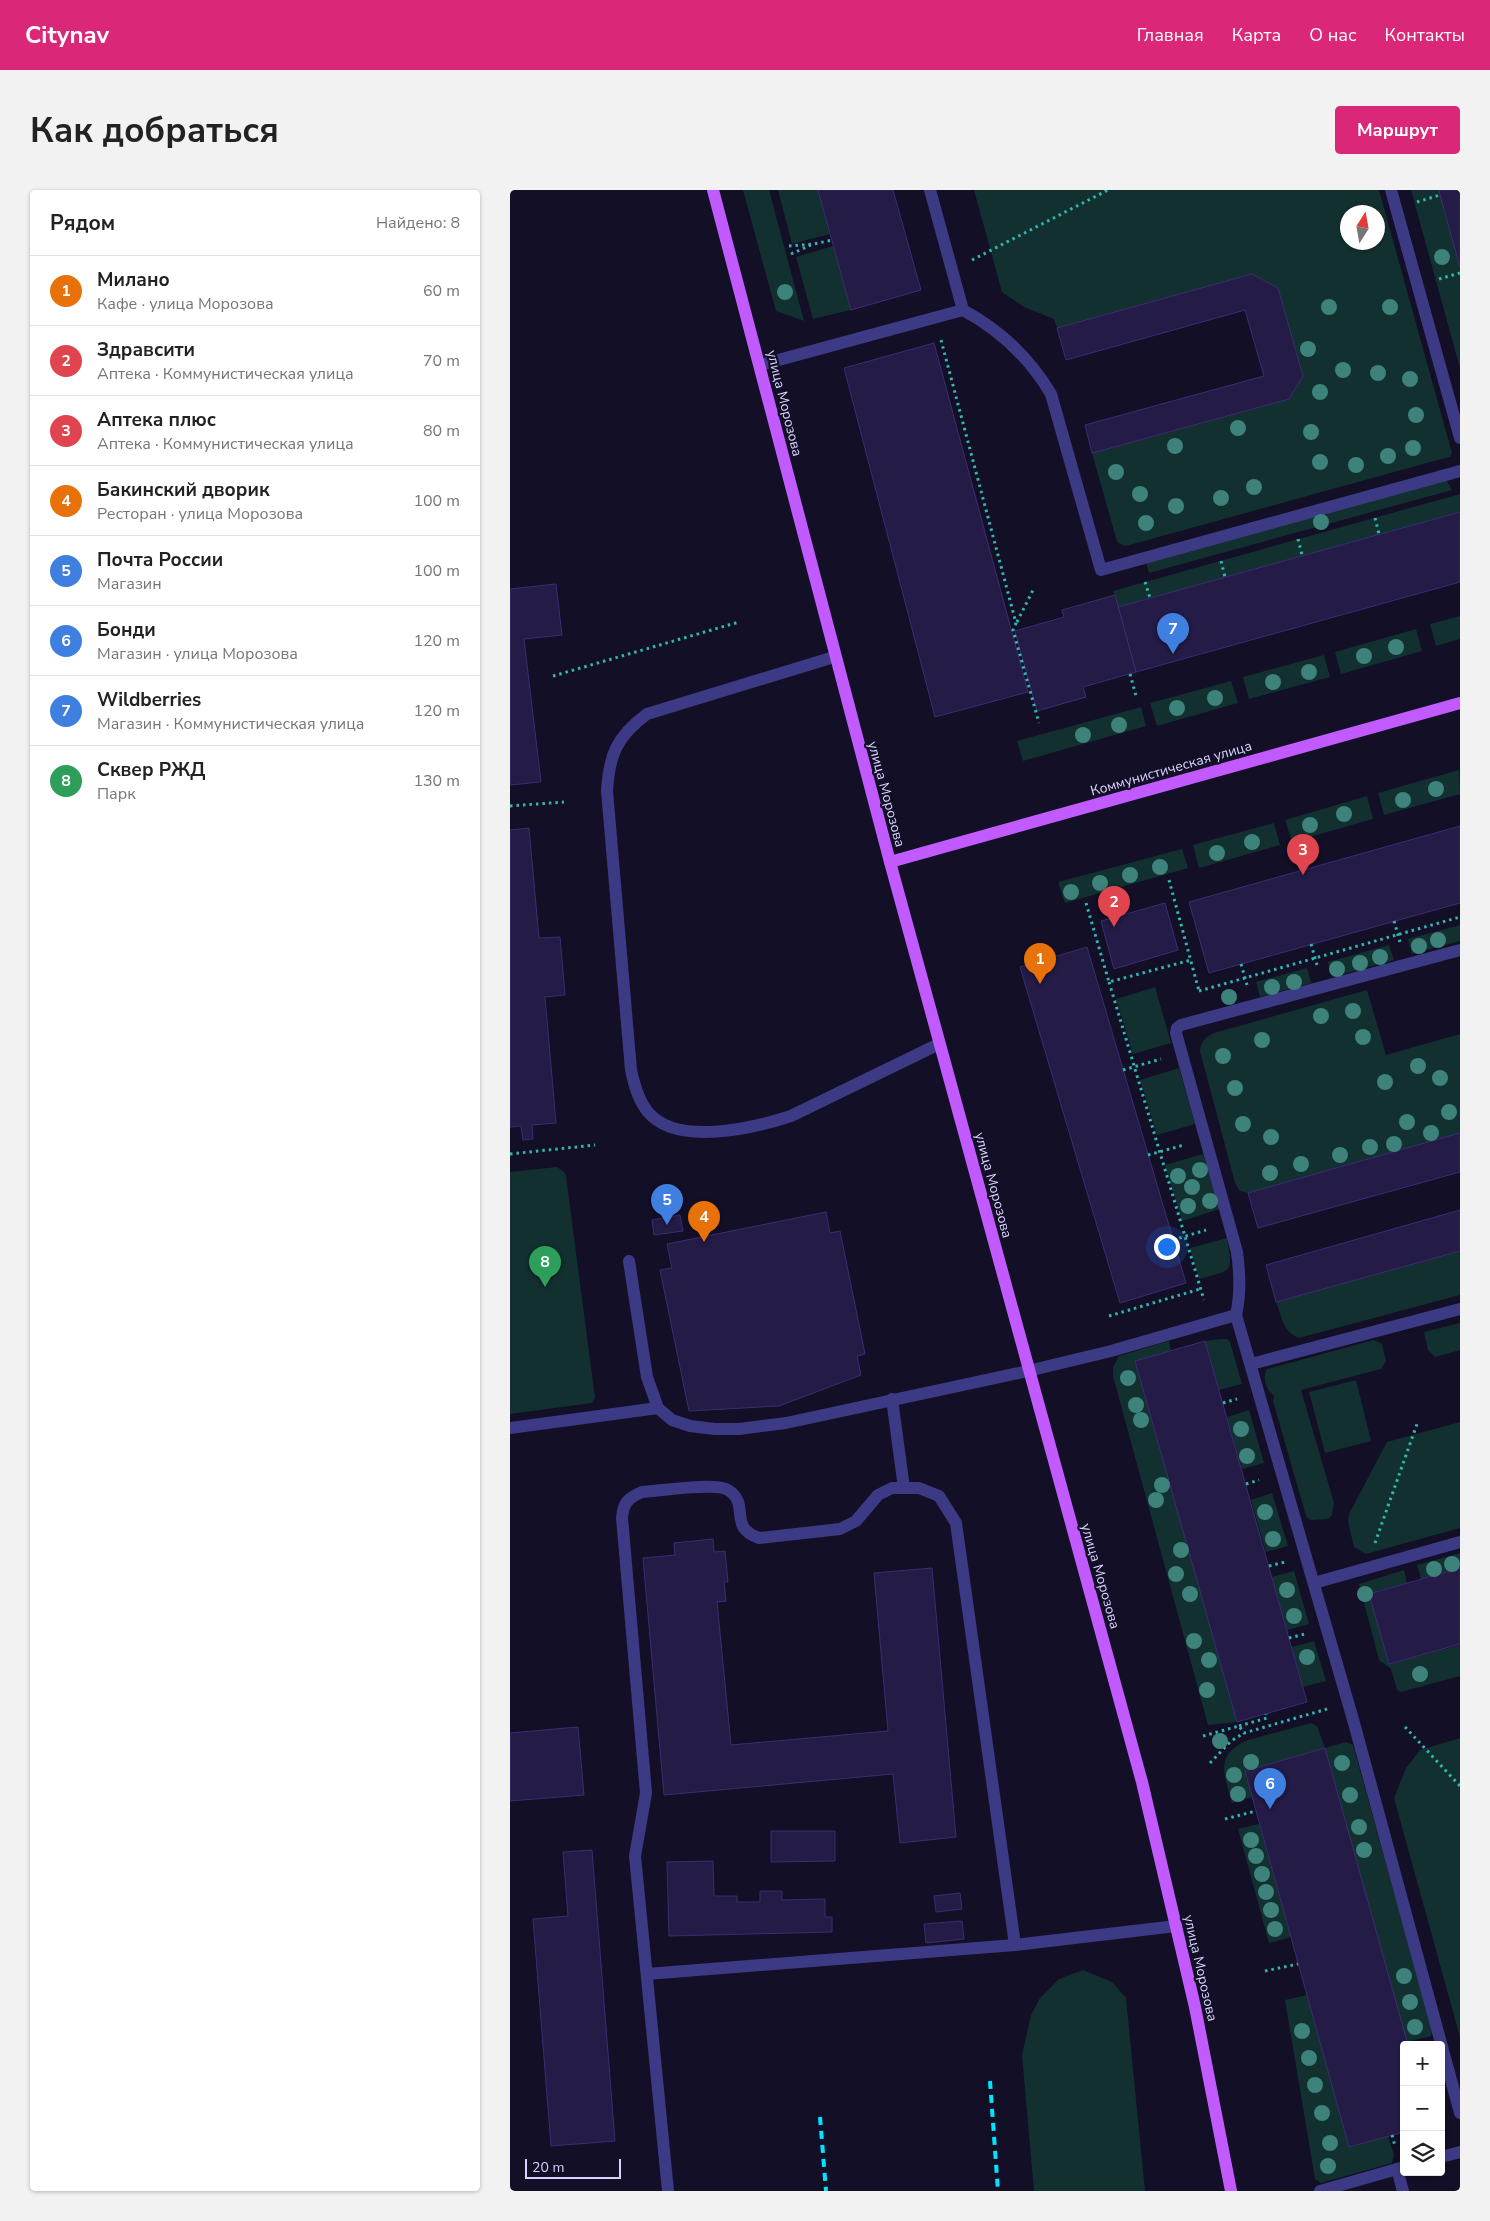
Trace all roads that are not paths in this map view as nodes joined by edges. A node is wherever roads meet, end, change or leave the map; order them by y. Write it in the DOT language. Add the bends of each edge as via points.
graph roads {
  1 [pos="713,190"];
  2 [pos="930,190"];
  3 [pos="1391,190"];
  4 [pos="963,310"];
  5 [pos="760,365"];
  6 [pos="1460,438"];
  7 [pos="1460,472"];
  8 [pos="834,657"];
  9 [pos="1460,703"];
  10 [pos="890,862"];
  11 [pos="1460,950"];
  12 [pos="939,1044"];
  13 [pos="629,1261"];
  14 [pos="1460,1309"];
  15 [pos="1236,1315"];
  16 [pos="1251,1364"];
  17 [pos="1033,1370"];
  18 [pos="892,1399"];
  19 [pos="658,1408"];
  20 [pos="510,1428"];
  21 [pos="904,1488"];
  22 [pos="1460,1542"];
  23 [pos="1314,1583"];
  24 [pos="1176,1926"];
  25 [pos="1015,1945"];
  26 [pos="647,1974"];
  27 [pos="1460,2113"];
  28 [pos="1460,2152"];
  29 [pos="1445,2156"];
  30 [pos="1400,2168"];
  31 [pos="1401,2176"];
  32 [pos="668,2191"];
  33 [pos="1231,2191"];
  34 [pos="1320,2191"];
  35 [pos="1403,2191"];
  1 -- 5 [label="main road, улица Морозова"];
  2 -- 4 [label="street"];
  3 -- 6 [label="street"];
  4 -- 5 [label="street"];
  4 -- 7 [label="street" via="1005,337 1036,371 1051,394 1101,570"];
  5 -- 8 [label="main road, улица Морозова"];
  8 -- 10 [label="main road, улица Морозова"];
  8 -- 12 [label="street" via="648,714 630,727 613,754 607,791 634,1084 648,1112 663,1124 710,1133 743,1129 790,1116"];
  9 -- 10 [label="main road, Коммунистическая улица"];
  10 -- 12 [label="main road, улица Морозова"];
  11 -- 15 [label="street" via="1178,1028 1176,1037 1229,1224 1240,1275 1240,1302"];
  12 -- 17 [label="main road, улица Морозова"];
  13 -- 19 [label="street" via="647,1377"];
  14 -- 16 [label="street"];
  15 -- 16 [label="street"];
  15 -- 17 [label="street"];
  15 -- 17 [label="street"];
  16 -- 23 [label="street"];
  17 -- 18 [label="street"];
  17 -- 24 [label="main road, улица Морозова" via="1142,1782"];
  18 -- 19 [label="street" via="786,1423 739,1429 690,1426 672,1420"];
  18 -- 21 [label="street"];
  19 -- 20 [label="street"];
  21 -- 25 [label="street" via="919,1488 939,1496 956,1522"];
  21 -- 26 [label="street" via="892,1488 878,1495 856,1521 840,1529 759,1538 747,1534 742,1527 735,1497 727,1489 715,1486 642,1492 632,1496 623,1506 646,1793 635,1856"];
  22 -- 23 [label="street"];
  23 -- 27 [label="street"];
  24 -- 25 [label="street"];
  24 -- 33 [label="main road, улица Морозова" via="1196,2007"];
  25 -- 26 [label="street"];
  26 -- 32 [label="street"];
  28 -- 29 [label="street"];
  30 -- 34 [label="street"];
  31 -- 35 [label="street"];
}
